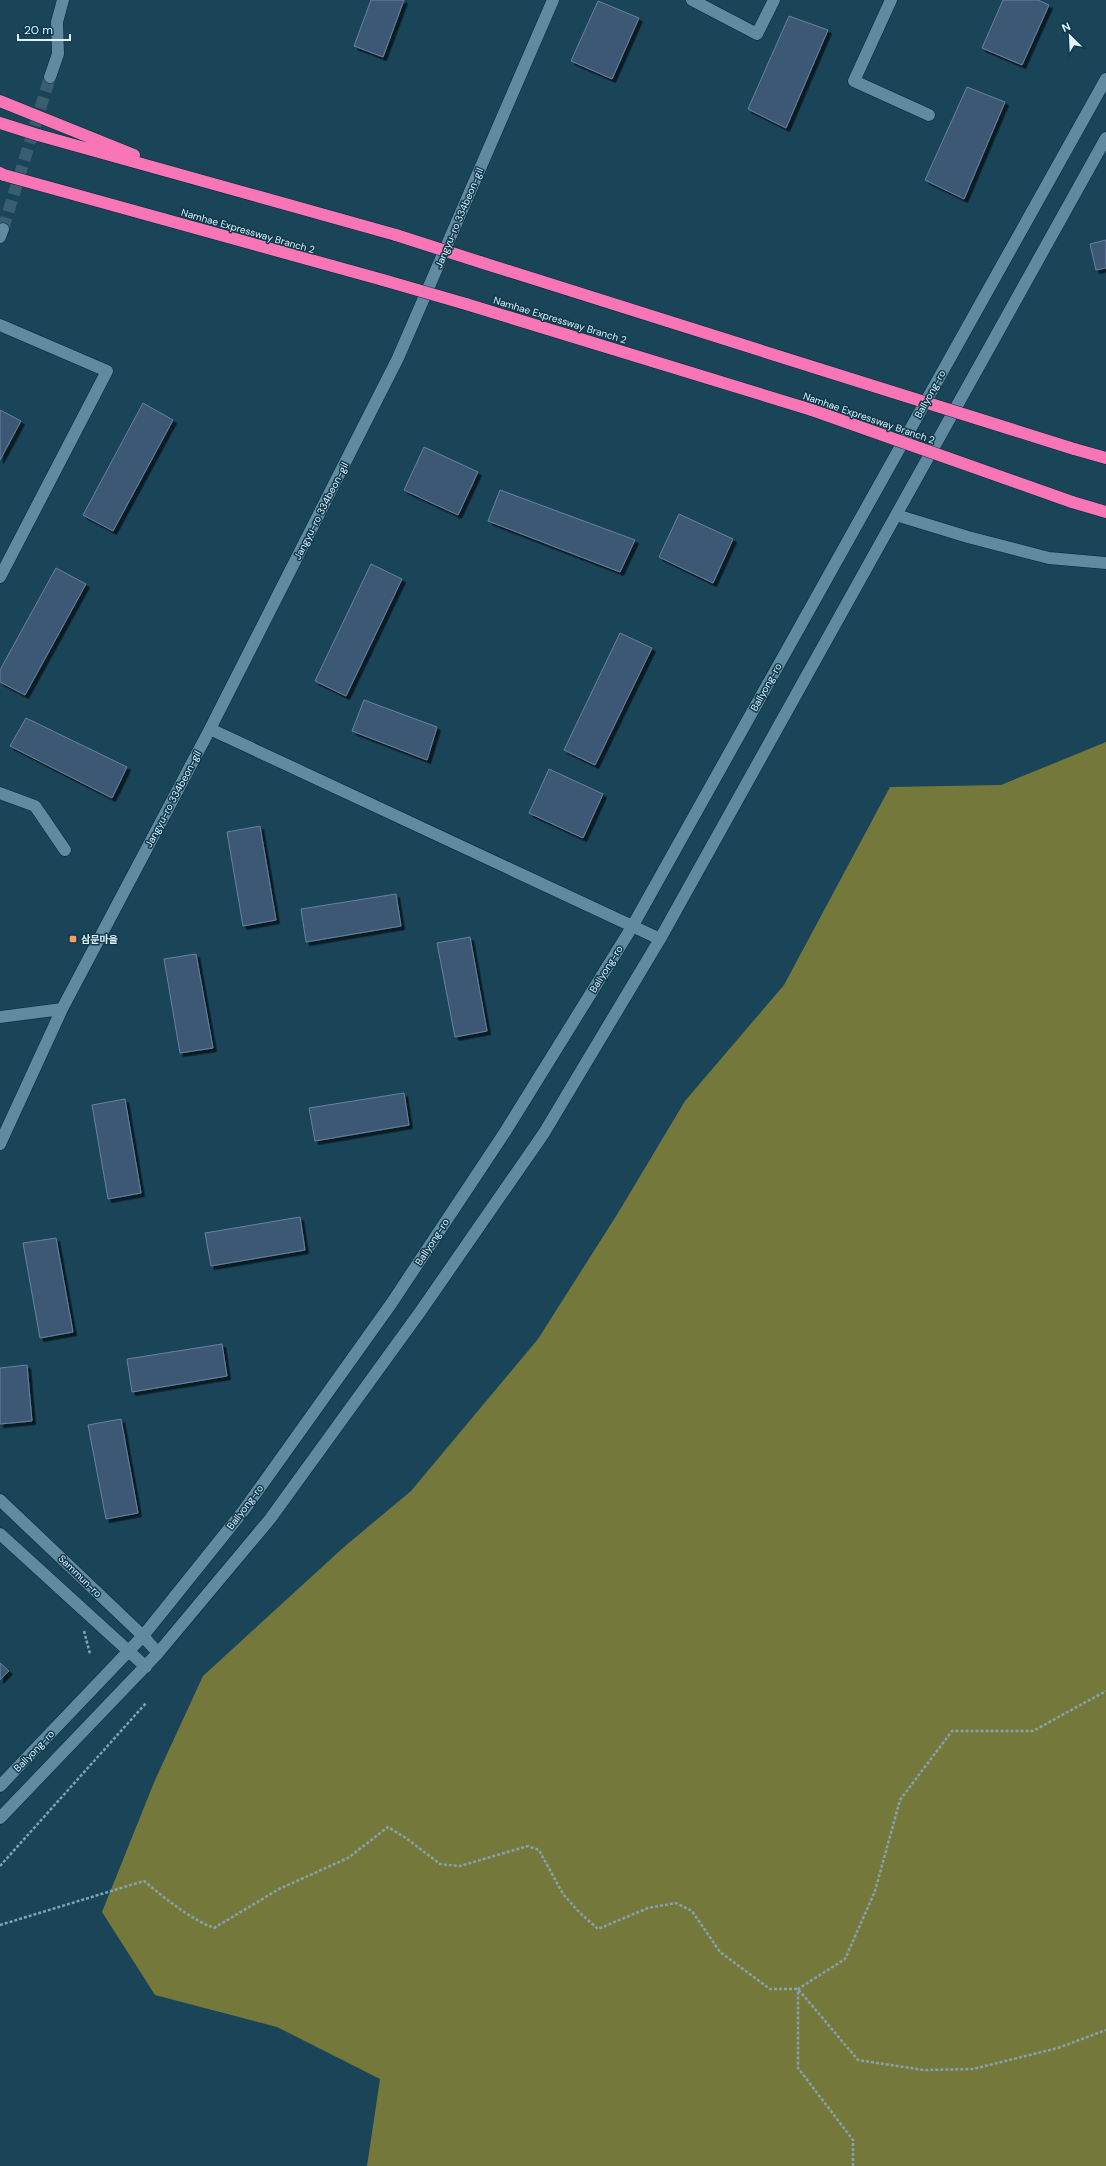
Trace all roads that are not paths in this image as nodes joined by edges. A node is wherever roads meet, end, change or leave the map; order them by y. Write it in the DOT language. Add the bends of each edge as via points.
graph roads {
  1 [pos="63,0"];
  2 [pos="553,0"];
  3 [pos="692,0"];
  4 [pos="774,0"];
  5 [pos="890,0"];
  6 [pos="50,77"];
  7 [pos="1106,79"];
  8 [pos="0,101"];
  9 [pos="929,115"];
  10 [pos="0,123"];
  11 [pos="1106,138"];
  12 [pos="2,174"];
  13 [pos="187,176"];
  14 [pos="0,325"];
  15 [pos="1106,458"];
  16 [pos="1106,512"];
  17 [pos="896,514"];
  18 [pos="1106,563"];
  19 [pos="0,576"];
  20 [pos="210,729"];
  21 [pos="0,793"];
  22 [pos="65,850"];
  23 [pos="632,927"];
  24 [pos="660,939"];
  25 [pos="62,1009"];
  26 [pos="0,1017"];
  27 [pos="0,1144"];
  28 [pos="0,1500"];
  29 [pos="0,1534"];
  30 [pos="143,1636"];
  31 [pos="129,1652"];
  32 [pos="158,1653"];
  33 [pos="146,1667"];
  34 [pos="0,1786"];
  35 [pos="0,1818"];
  1 -- 6 [label="street" via="57,22 58,54"];
  2 -- 20 [label="street, Jangyu-ro 334beon-gil" via="398,358"];
  3 -- 4 [label="street" via="757,34"];
  5 -- 9 [label="street" via="854,81"];
  7 -- 23 [label="street, Ballyong-ro"];
  8 -- 13 [label="highway"];
  10 -- 13 [label="highway, bridge"];
  11 -- 17 [label="street"];
  12 -- 16 [label="highway, Namhae Expressway Branch 2, bridge" via="466,304 812,410"];
  13 -- 15 [label="highway, bridge" via="396,235"];
  14 -- 19 [label="street" via="108,371"];
  17 -- 18 [label="street" via="968,537 1049,558"];
  17 -- 24 [label="street"];
  20 -- 23 [label="street"];
  20 -- 25 [label="street, Jangyu-ro 334beon-gil"];
  21 -- 22 [label="street" via="35,806"];
  23 -- 24 [label="street"];
  23 -- 30 [label="street, Ballyong-ro" via="505,1132 391,1304 244,1510"];
  24 -- 32 [label="street" via="544,1133 425,1305 270,1519"];
  25 -- 26 [label="street"];
  25 -- 27 [label="street, Jangyu-ro 334beon-gil"];
  28 -- 30 [label="street, Sammun-ro"];
  29 -- 31 [label="street"];
  30 -- 31 [label="street, Ballyong-ro"];
  30 -- 32 [label="street, Sammun-ro"];
  31 -- 33 [label="street"];
  31 -- 34 [label="street, Ballyong-ro"];
  32 -- 33 [label="street"];
  33 -- 35 [label="street"];
}
